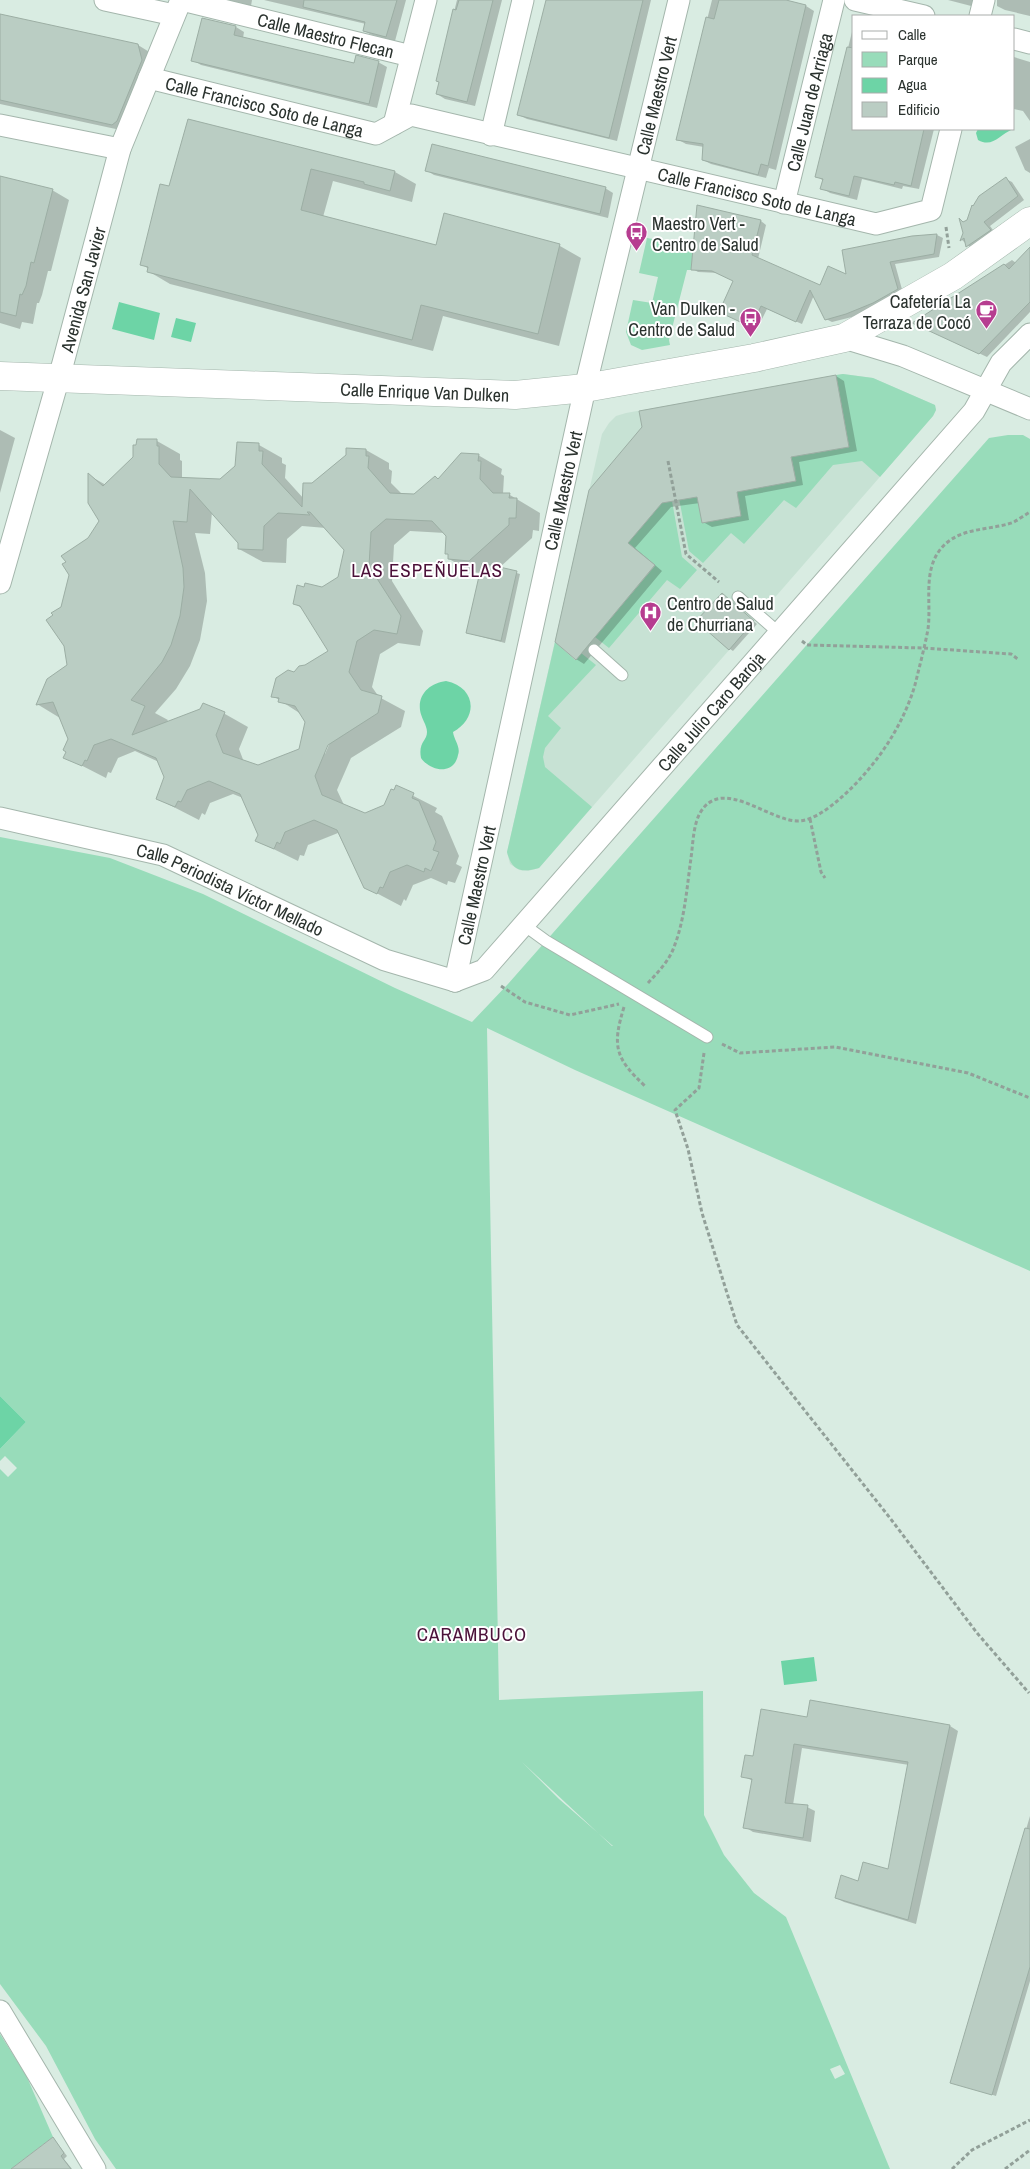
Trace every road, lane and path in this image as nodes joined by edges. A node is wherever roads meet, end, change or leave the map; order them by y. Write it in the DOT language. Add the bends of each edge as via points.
graph roads {
  1 [pos="105,0"];
  2 [pos="426,0"];
  3 [pos="523,0"];
  4 [pos="679,0"];
  5 [pos="834,0"];
  6 [pos="855,0"];
  7 [pos="984,0"];
  8 [pos="179,5"];
  9 [pos="920,15"];
  10 [pos="980,15"];
  11 [pos="1015,39"];
  12 [pos="1030,43"];
  13 [pos="411,56"];
  14 [pos="149,78"];
  15 [pos="394,124"];
  16 [pos="0,125"];
  17 [pos="952,130"];
  18 [pos="491,135"];
  19 [pos="120,149"];
  20 [pos="638,168"];
  21 [pos="784,203"];
  22 [pos="1030,221"];
  23 [pos="1030,334"];
  24 [pos="844,338"];
  25 [pos="0,376"];
  26 [pos="58,379"];
  27 [pos="585,388"];
  28 [pos="986,391"];
  29 [pos="1030,409"];
  30 [pos="668,461"];
  31 [pos="1030,512"];
  32 [pos="719,582"];
  33 [pos="0,584"];
  34 [pos="738,597"];
  35 [pos="782,630"];
  36 [pos="924,648"];
  37 [pos="594,650"];
  38 [pos="1019,660"];
  39 [pos="622,674"];
  40 [pos="0,818"];
  41 [pos="810,819"];
  42 [pos="826,878"];
  43 [pos="524,925"];
  44 [pos="484,970"];
  45 [pos="454,981"];
  46 [pos="636,995"];
  47 [pos="707,1037"];
  48 [pos="645,1086"];
  49 [pos="1030,1098"];
  50 [pos="1029,1693"];
  51 [pos="0,2011"];
  52 [pos="1030,2120"];
  53 [pos="1030,2150"];
  54 [pos="95,2169"];
  55 [pos="952,2169"];
  56 [pos="1005,2169"];
  1 -- 8 [label="street, Calle Maestro Flecan"];
  2 -- 13 [label="street"];
  3 -- 18 [label="street"];
  4 -- 20 [label="street, Calle Maestro Vert"];
  5 -- 21 [label="street, Calle Juan de Arriaga"];
  6 -- 9 [label="street"];
  7 -- 10 [label="street"];
  8 -- 13 [label="street, Calle Maestro Flecan"];
  8 -- 14 [label="street, Avenida San Javier"];
  11 -- 12 [label="street"];
  13 -- 15 [label="street"];
  14 -- 15 [label="street, Calle Francisco Soto de Langa" via="376,134"];
  14 -- 19 [label="street, Avenida San Javier"];
  15 -- 18 [label="street, Calle Francisco Soto de Langa" via="411,115"];
  16 -- 19 [label="street"];
  17 -- 21 [label="street, Calle Francisco Soto de Langa" via="931,210 876,224"];
  18 -- 20 [label="street, Calle Francisco Soto de Langa"];
  19 -- 26 [label="street, Avenida San Javier"];
  20 -- 21 [label="street, Calle Francisco Soto de Langa"];
  20 -- 27 [label="street, Calle Maestro Vert"];
  22 -- 24 [label="street, Calle Enrique Van Dulken" via="953,276"];
  23 -- 28 [label="street, Calle Julio Caro Baroja" via="1001,363"];
  24 -- 27 [label="street, Calle Enrique Van Dulken" via="754,358"];
  24 -- 28 [label="street" via="902,356"];
  25 -- 26 [label="street, Calle Enrique Van Dulken"];
  26 -- 27 [label="street, Calle Enrique Van Dulken" via="515,394"];
  26 -- 33 [label="street, Avenida San Javier"];
  27 -- 45 [label="street, Calle Maestro Vert"];
  28 -- 29 [label="street"];
  28 -- 35 [label="street, Calle Julio Caro Baroja" via="974,411"];
  30 -- 32 [label="path" via="686,554"];
  31 -- 36 [label="path" via="1014,522 962,533 948,541 931,569"];
  34 -- 35 [label="lane"];
  35 -- 36 [label="path" via="807,645"];
  35 -- 43 [label="street, Calle Julio Caro Baroja"];
  36 -- 38 [label="path" via="1011,654"];
  36 -- 41 [label="path" via="907,706 880,755 836,802"];
  37 -- 39 [label="lane"];
  40 -- 45 [label="street, Calle Periodista Víctor Mellado" via="163,855 385,960"];
  41 -- 42 [label="path" via="821,872"];
  41 -- 46 [label="path" via="799,821 775,817 744,801 730,798 710,802 700,813 694,830 674,947 662,968"];
  43 -- 44 [label="street, Calle Julio Caro Baroja"];
  43 -- 46 [label="lane"];
  44 -- 45 [label="street, Calle Julio Caro Baroja"];
  44 -- 48 [label="path" via="504,989 525,1002 570,1015 626,1002 619,1023 617,1042 620,1058 629,1072"];
  46 -- 47 [label="lane"];
  47 -- 49 [label="path" via="740,1053 835,1047 968,1073"];
  47 -- 50 [label="path" via="699,1088 675,1110 688,1149 702,1213 737,1325 977,1633"];
  51 -- 54 [label="street"];
  52 -- 55 [label="path" via="972,2150"];
  53 -- 56 [label="path"];
}
